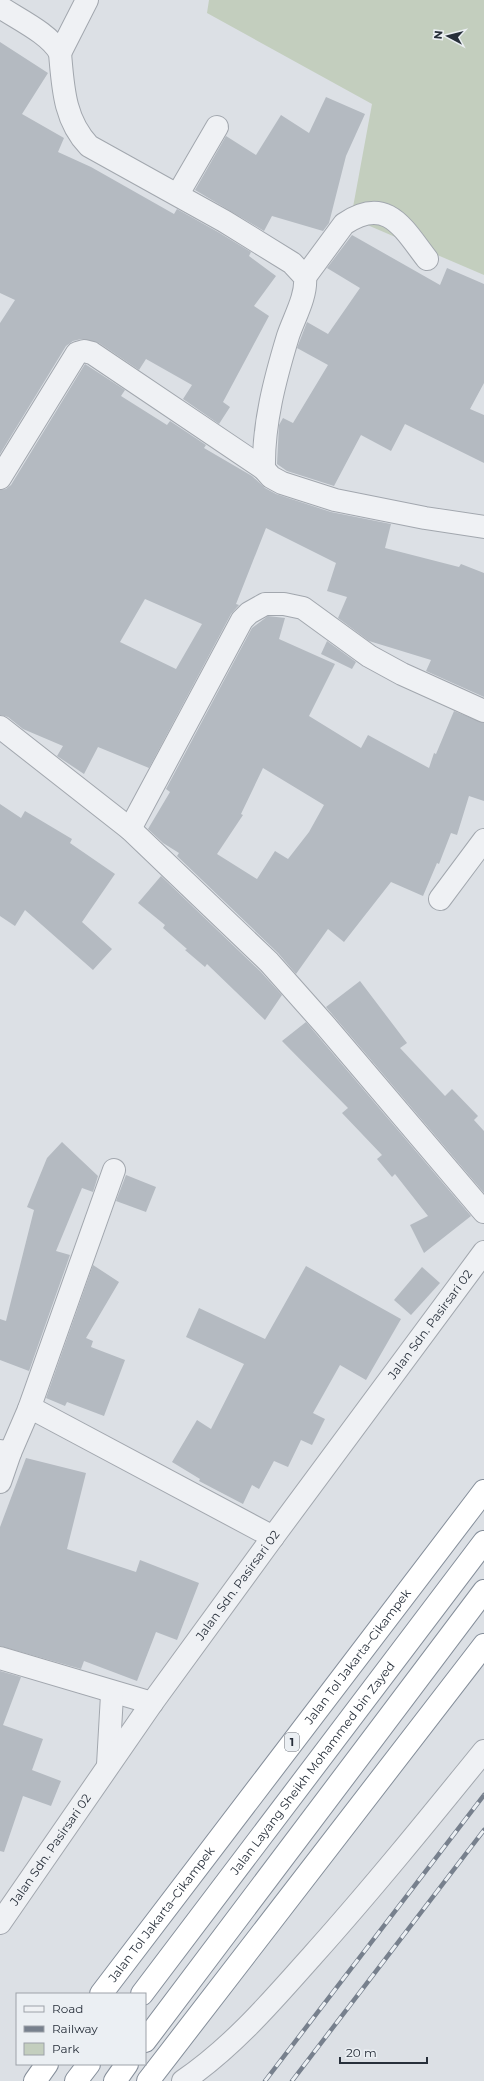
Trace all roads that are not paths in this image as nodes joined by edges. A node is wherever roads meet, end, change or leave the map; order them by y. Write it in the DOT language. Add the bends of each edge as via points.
graph roads {
  1 [pos="87,0"];
  2 [pos="0,7"];
  3 [pos="60,53"];
  4 [pos="217,127"];
  5 [pos="178,194"];
  6 [pos="427,259"];
  7 [pos="305,277"];
  8 [pos="264,469"];
  9 [pos="0,478"];
  10 [pos="484,527"];
  11 [pos="484,711"];
  12 [pos="0,727"];
  13 [pos="130,829"];
  14 [pos="484,840"];
  15 [pos="440,900"];
  16 [pos="114,1170"];
  17 [pos="484,1212"];
  18 [pos="484,1252"];
  19 [pos="29,1410"];
  20 [pos="5,1452"];
  21 [pos="0,1482"];
  22 [pos="484,1491"];
  23 [pos="273,1537"];
  24 [pos="484,1542"];
  25 [pos="484,1591"];
  26 [pos="484,1645"];
  27 [pos="0,1658"];
  28 [pos="110,1692"];
  29 [pos="152,1703"];
  30 [pos="484,1751"];
  31 [pos="108,1765"];
  32 [pos="0,1923"];
  33 [pos="102,1993"];
  34 [pos="143,1993"];
  35 [pos="146,2040"];
  36 [pos="46,2065"];
  37 [pos="88,2065"];
  38 [pos="127,2065"];
  39 [pos="34,2081"];
  40 [pos="76,2081"];
  41 [pos="115,2081"];
  42 [pos="148,2081"];
  43 [pos="183,2081"];
  1 -- 3 [label="street"];
  2 -- 3 [label="street" via="44,36 57,46"];
  3 -- 5 [label="street" via="65,104 82,139 97,152"];
  4 -- 5 [label="street"];
  5 -- 7 [label="street" via="292,263"];
  6 -- 7 [label="street" via="395,218 368,212 344,224"];
  7 -- 8 [label="street" via="304,289 272,399 265,433"];
  8 -- 9 [label="street" via="92,353 84,351 76,353"];
  8 -- 10 [label="street" via="271,477 282,483 335,500"];
  11 -- 13 [label="street" via="375,660 303,608 265,604 242,620"];
  12 -- 13 [label="street"];
  13 -- 17 [label="street" via="269,962"];
  14 -- 15 [label="street"];
  16 -- 19 [label="street"];
  18 -- 23 [label="street, Jalan Sdn. Pasirsari 02"];
  19 -- 20 [label="street"];
  19 -- 23 [label="street" via="34,1410"];
  20 -- 21 [label="street"];
  22 -- 33 [label="highway, Jalan Tol Jakarta–Cikampek / 1"];
  23 -- 29 [label="street, Jalan Sdn. Pasirsari 02"];
  24 -- 34 [label="highway, Jalan Layang Sheikh Mohammed bin Zayed"];
  25 -- 35 [label="highway"];
  26 -- 42 [label="highway"];
  27 -- 28 [label="street"];
  28 -- 29 [label="street"];
  28 -- 31 [label="street" via="112,1695"];
  29 -- 31 [label="street, Jalan Sdn. Pasirsari 02"];
  30 -- 43 [label="street" via="380,1880 275,1999 210,2063"];
  31 -- 32 [label="street, Jalan Sdn. Pasirsari 02"];
  36 -- 39 [label="highway"];
  37 -- 40 [label="highway"];
  38 -- 41 [label="highway"];
}
